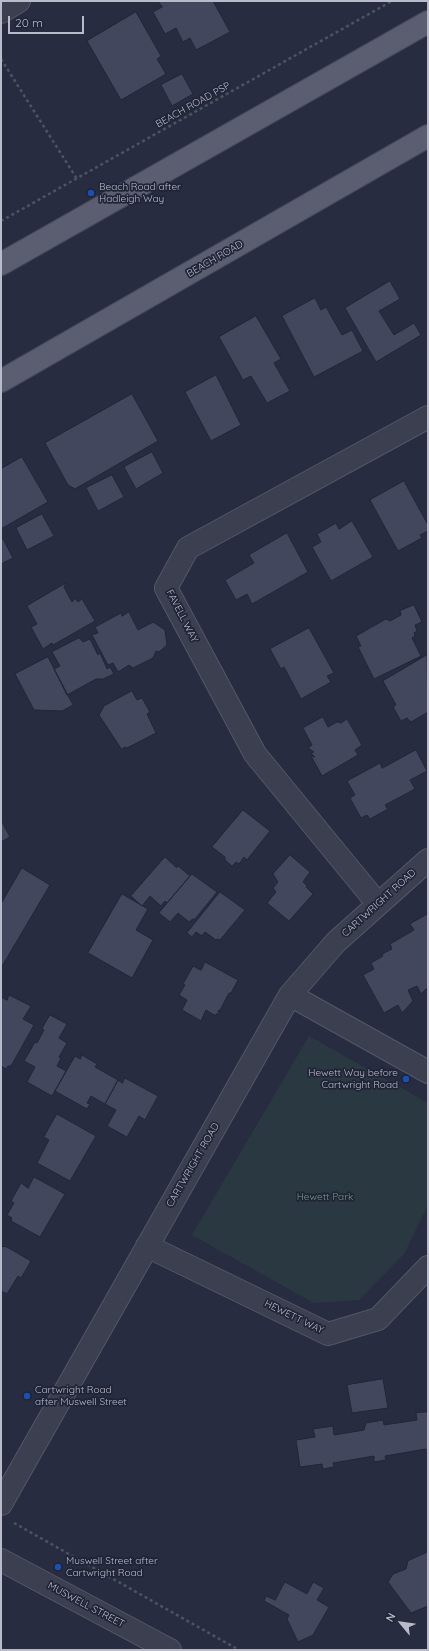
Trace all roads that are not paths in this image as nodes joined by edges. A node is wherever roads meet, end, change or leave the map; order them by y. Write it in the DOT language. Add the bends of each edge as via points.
graph roads {
  1 [pos="19,1"];
  2 [pos="1,12"];
  3 [pos="428,22"];
  4 [pos="428,136"];
  5 [pos="1,264"];
  6 [pos="1,381"];
  7 [pos="428,417"];
  8 [pos="428,860"];
  9 [pos="378,904"];
  10 [pos="290,995"];
  11 [pos="428,1072"];
  12 [pos="147,1246"];
  13 [pos="428,1267"];
  14 [pos="4,1512"];
  15 [pos="1,1560"];
  16 [pos="170,1650"];
  1 -- 2 [label="street"];
  3 -- 5 [label="main road"];
  4 -- 6 [label="main road, BEACH ROAD"];
  7 -- 9 [label="street, FAVELL WAY" via="188,548 166,588 256,754"];
  8 -- 9 [label="street, CARTWRIGHT ROAD"];
  9 -- 10 [label="street, CARTWRIGHT ROAD" via="336,942"];
  10 -- 11 [label="street"];
  10 -- 12 [label="street, CARTWRIGHT ROAD"];
  12 -- 13 [label="street, HEWETT WAY" via="328,1334 378,1319"];
  12 -- 14 [label="street, CARTWRIGHT ROAD"];
  15 -- 16 [label="street, MUSWELL STREET"];
}
